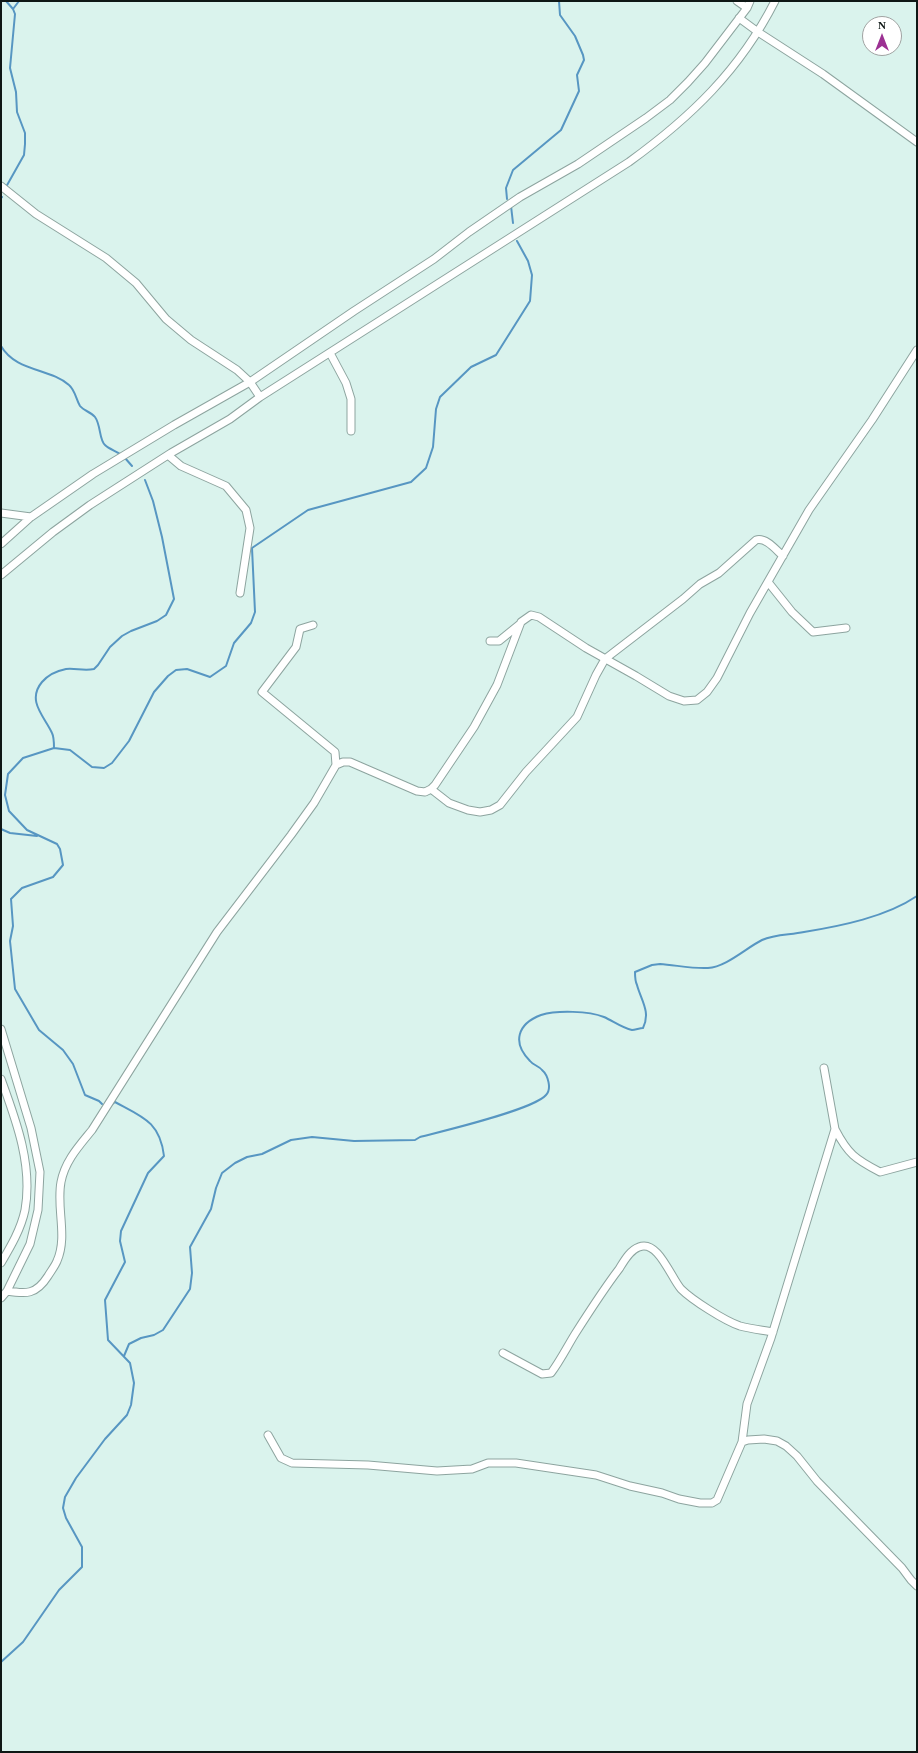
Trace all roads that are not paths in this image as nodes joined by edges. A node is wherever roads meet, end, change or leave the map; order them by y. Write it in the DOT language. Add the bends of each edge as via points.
graph roads {
  1 [pos="737,1"];
  2 [pos="775,1"];
  3 [pos="748,4"];
  4 [pos="739,18"];
  5 [pos="758,32"];
  6 [pos="917,142"];
  7 [pos="1,186"];
  8 [pos="917,350"];
  9 [pos="330,353"];
  10 [pos="250,382"];
  11 [pos="260,397"];
  12 [pos="351,431"];
  13 [pos="168,455"];
  14 [pos="1,513"];
  15 [pos="31,517"];
  16 [pos="1,544"];
  17 [pos="783,556"];
  18 [pos="1,575"];
  19 [pos="768,582"];
  20 [pos="240,593"];
  21 [pos="521,622"];
  22 [pos="313,625"];
  23 [pos="846,628"];
  24 [pos="490,641"];
  25 [pos="605,659"];
  26 [pos="336,765"];
  27 [pos="431,789"];
  28 [pos="1,1029"];
  29 [pos="824,1068"];
  30 [pos="1,1079"];
  31 [pos="835,1129"];
  32 [pos="917,1162"];
  33 [pos="1,1263"];
  34 [pos="7,1291"];
  35 [pos="1,1298"];
  36 [pos="773,1332"];
  37 [pos="503,1353"];
  38 [pos="268,1435"];
  39 [pos="742,1442"];
  40 [pos="917,1586"];
  1 -- 3 [label="street"];
  2 -- 5 [label="street"];
  3 -- 4 [label="street"];
  4 -- 5 [label="street"];
  4 -- 10 [label="street" via="688,82 646,118 578,164 520,197 434,260"];
  5 -- 6 [label="street" via="823,74"];
  5 -- 9 [label="street" via="750,46 710,94 658,141"];
  7 -- 10 [label="street" via="36,214 106,258 136,283 166,319"];
  8 -- 17 [label="street" via="809,510"];
  9 -- 11 [label="street"];
  9 -- 12 [label="street" via="346,383 351,399"];
  10 -- 11 [label="street"];
  10 -- 15 [label="street" via="93,474"];
  11 -- 13 [label="street" via="230,419"];
  13 -- 18 [label="street" via="84,509"];
  13 -- 20 [label="street" via="181,466 226,486 246,510 250,528"];
  14 -- 15 [label="street"];
  15 -- 16 [label="street"];
  17 -- 19 [label="street"];
  17 -- 25 [label="street" via="765,541 756,540 730,564 700,584"];
  19 -- 23 [label="street" via="792,612 813,632"];
  19 -- 25 [label="street" via="717,678 707,692 697,700 668,696"];
  21 -- 24 [label="street" via="499,641"];
  21 -- 25 [label="street" via="531,615 539,616"];
  21 -- 27 [label="street" via="497,686 474,727"];
  22 -- 26 [label="street" via="300,629 296,647 262,692 335,752"];
  25 -- 27 [label="street" via="577,717 526,772 500,805 480,812 468,810 450,803"];
  26 -- 27 [label="street" via="350,762 417,791 425,792"];
  26 -- 34 [label="street" via="314,803 217,932 92,1130 72,1156 61,1182 59,1206 62,1244 58,1260 44,1282 33,1292 25,1294"];
  28 -- 34 [label="street" via="31,1128 40,1172 38,1210 30,1244"];
  29 -- 31 [label="street"];
  30 -- 33 [label="street" via="16,1120 24,1154 27,1183 25,1210 15,1240"];
  31 -- 32 [label="street" via="851,1154 880,1172"];
  31 -- 36 [label="street"];
  34 -- 35 [label="street"];
  36 -- 37 [label="street" via="739,1325 700,1303 674,1280 660,1255 653,1249 640,1246 630,1253 603,1291 551,1372 542,1374"];
  36 -- 39 [label="street" via="747,1404"];
  38 -- 39 [label="street" via="281,1458 292,1463 315,1462 437,1471 472,1468 488,1463 516,1463 596,1475 679,1499 707,1504 717,1500"];
  39 -- 40 [label="street" via="764,1439 777,1441 786,1446"];
}
